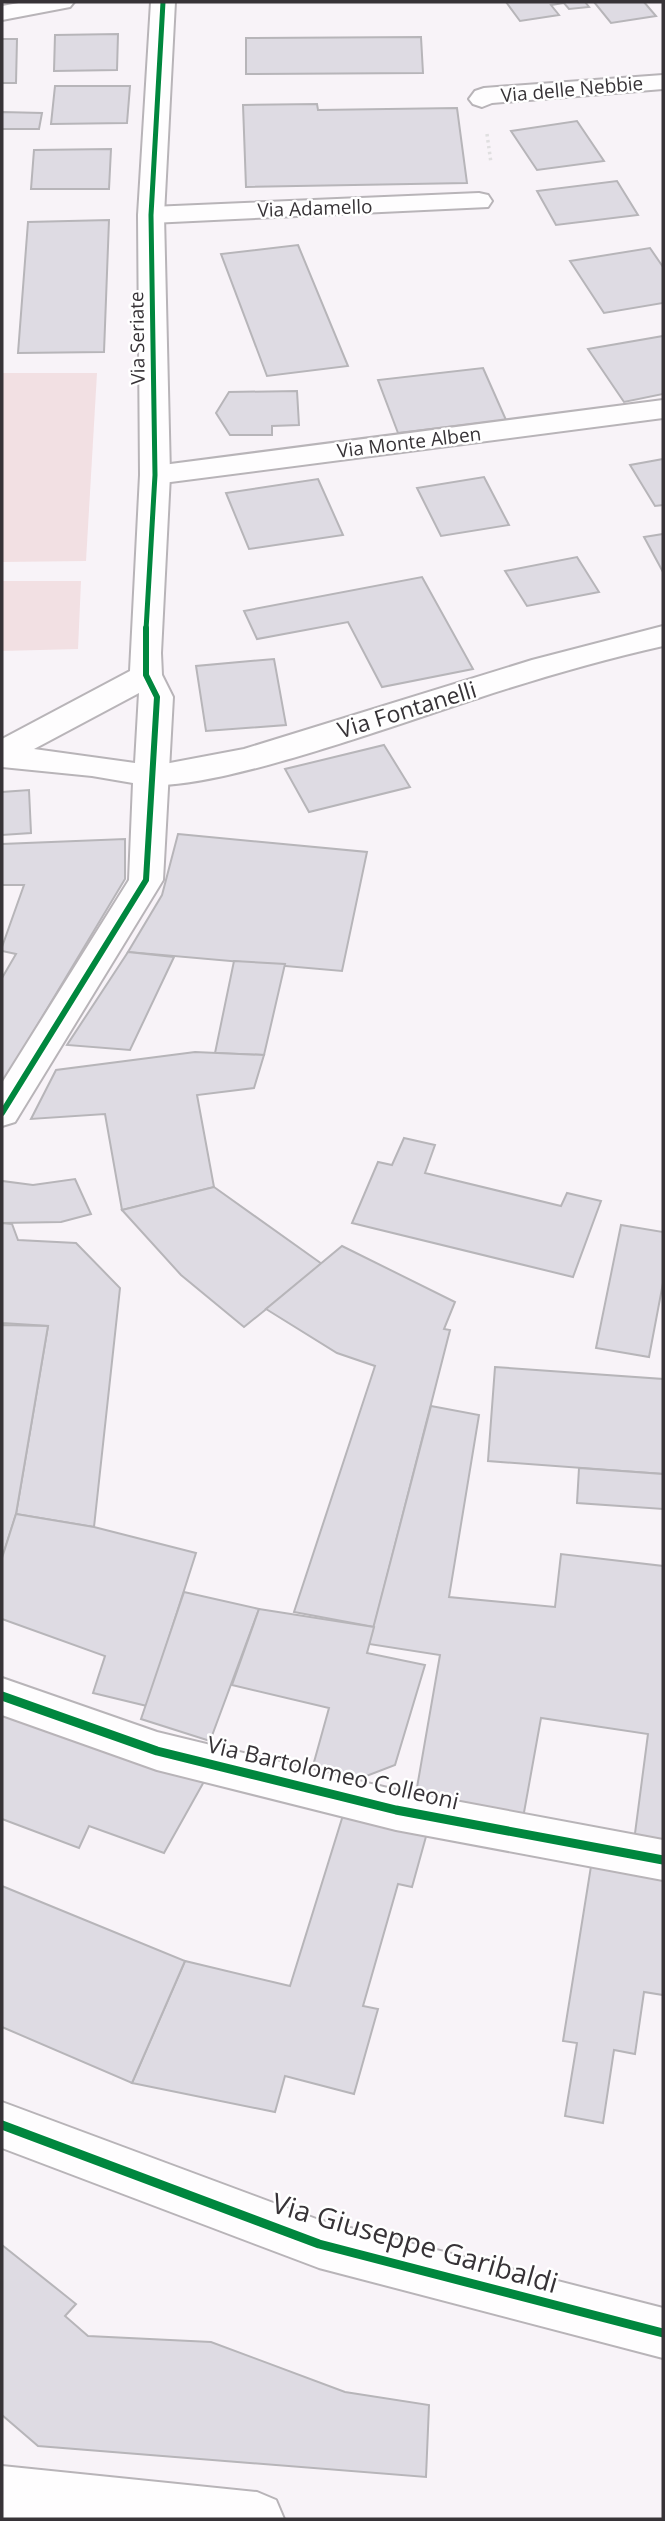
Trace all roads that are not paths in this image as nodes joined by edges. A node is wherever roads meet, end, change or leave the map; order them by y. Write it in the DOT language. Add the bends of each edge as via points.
graph roads {
  1 [pos="62,2"];
  2 [pos="163,2"];
  3 [pos="2,13"];
  4 [pos="663,82"];
  5 [pos="482,99"];
  6 [pos="479,201"];
  7 [pos="151,215"];
  8 [pos="663,409"];
  9 [pos="155,475"];
  10 [pos="663,636"];
  11 [pos="146,675"];
  12 [pos="2,755"];
  13 [pos="149,776"];
  14 [pos="2,1113"];
  15 [pos="2,1696"];
  16 [pos="663,1860"];
  17 [pos="2,2125"];
  18 [pos="663,2333"];
  19 [pos="2,2493"];
  20 [pos="257,2519"];
  1 -- 3 [label="street"];
  2 -- 7 [label="street, Via Seriate"];
  4 -- 5 [label="street, Via delle Nebbie"];
  6 -- 7 [label="street, Via Adamello"];
  7 -- 9 [label="street, Via Seriate"];
  8 -- 9 [label="street, Via Monte Alben"];
  9 -- 11 [label="street, Via Seriate"];
  10 -- 13 [label="street, Via Fontanelli" via="251,758"];
  11 -- 12 [label="street"];
  11 -- 13 [label="street, Via Seriate" via="157,697"];
  12 -- 13 [label="street, Via Fontanelli"];
  13 -- 14 [label="street, Via Seriate" via="146,880"];
  15 -- 16 [label="street, Via Bartolomeo Colleoni" via="157,1751 396,1810"];
  17 -- 18 [label="street, Via Giuseppe Garibaldi" via="319,2244"];
  19 -- 20 [label="street"];
}
